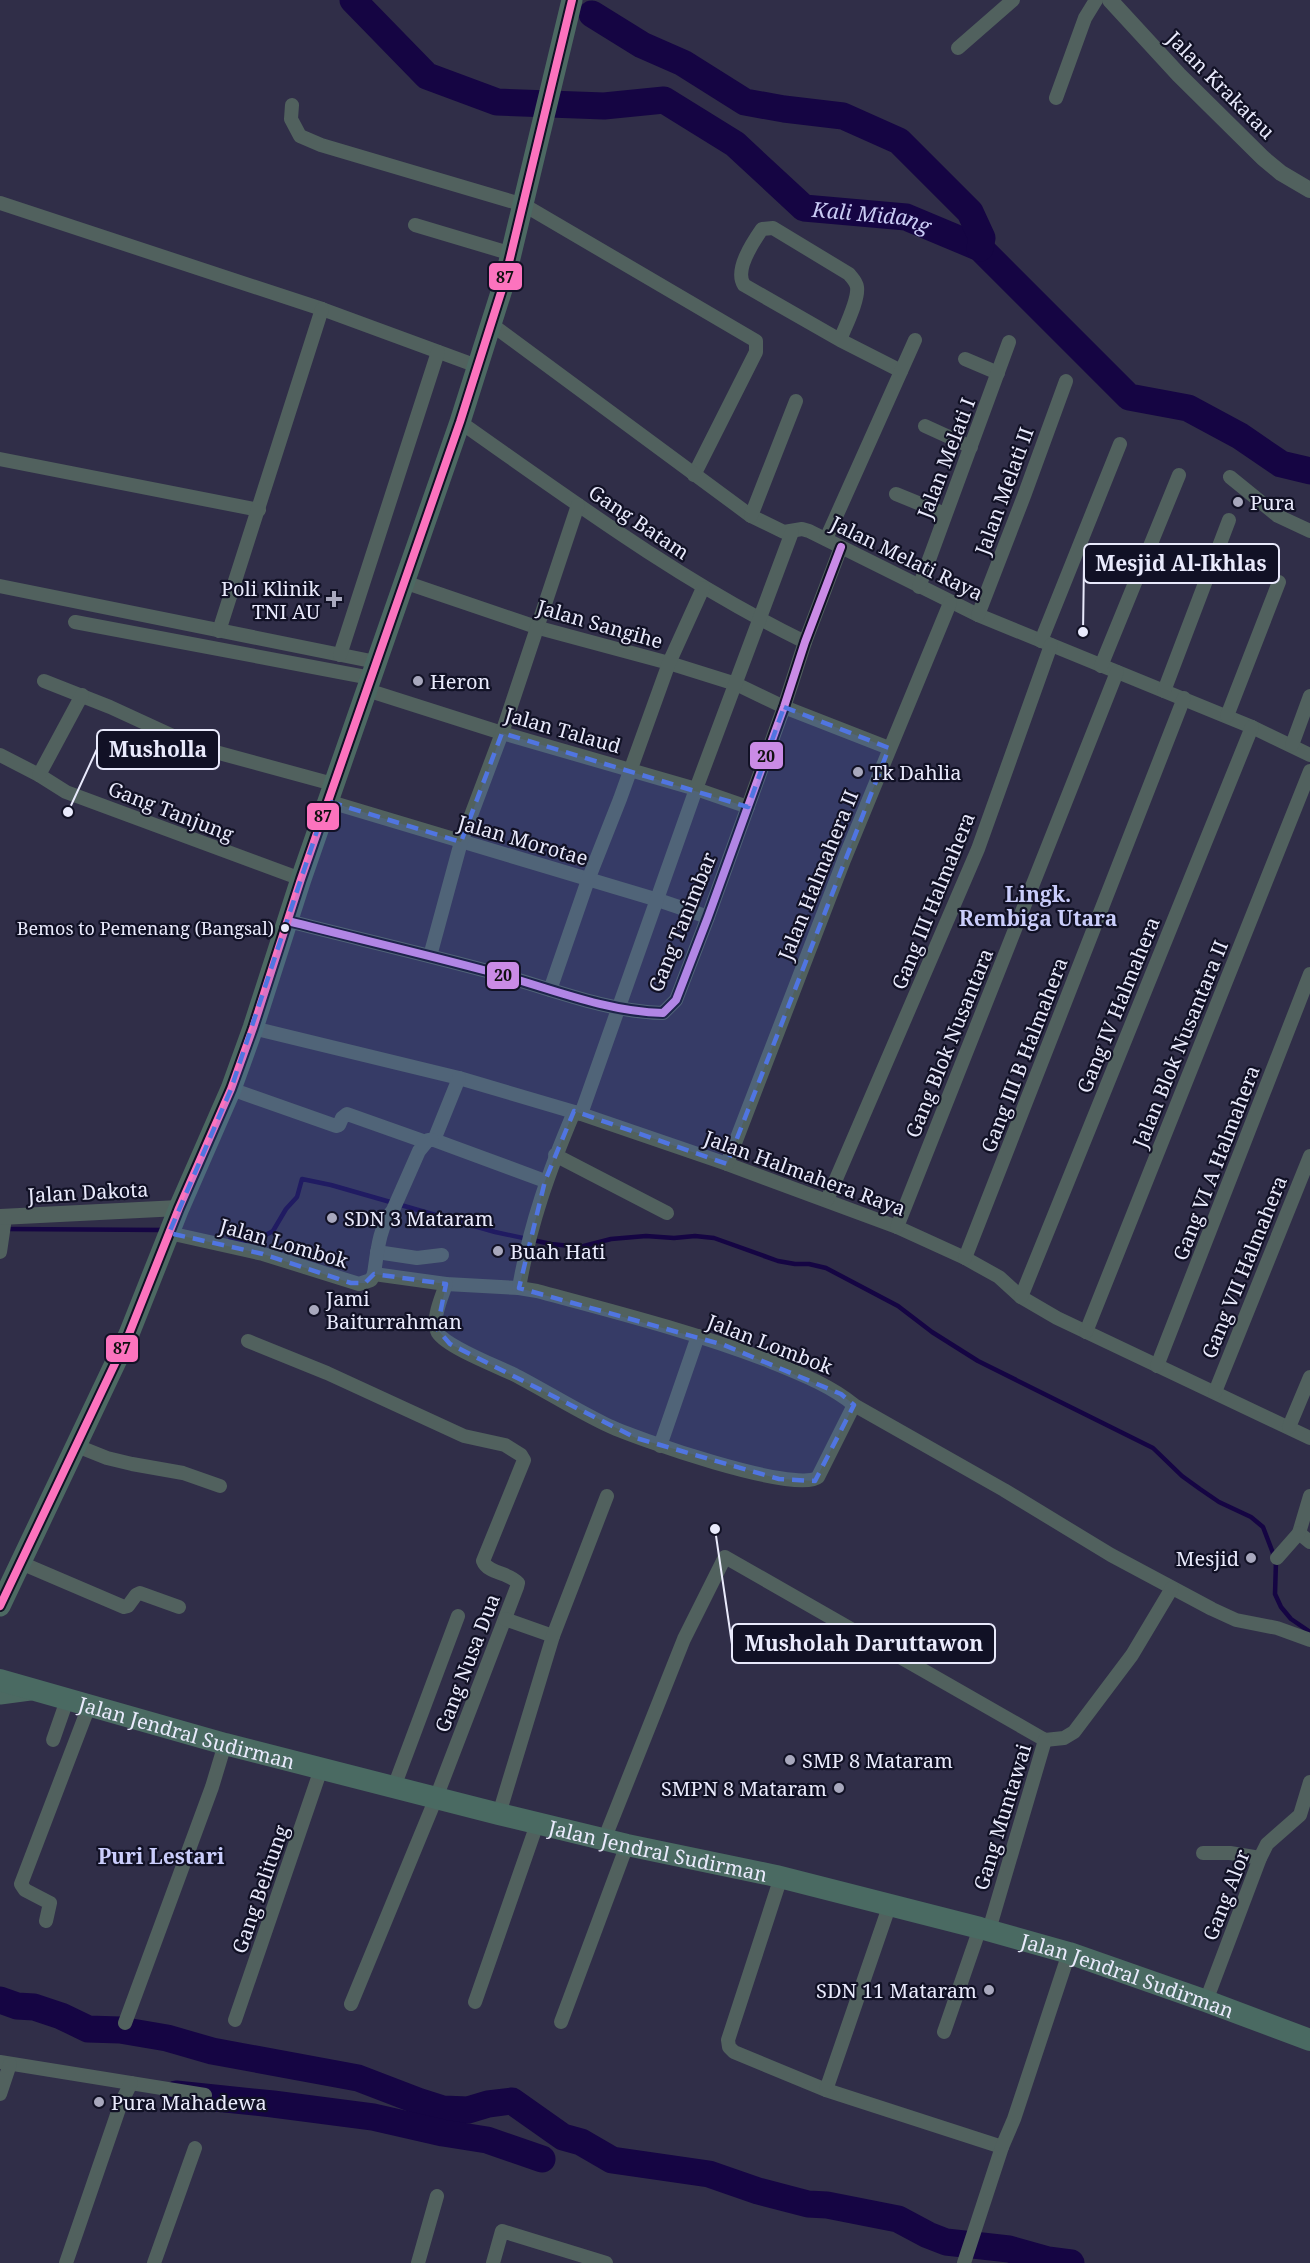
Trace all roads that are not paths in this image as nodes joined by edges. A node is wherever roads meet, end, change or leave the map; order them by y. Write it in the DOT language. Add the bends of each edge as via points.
graph roads {
  1 [pos="1013,0"];
  2 [pos="1096,0"];
  3 [pos="1110,0"];
  4 [pos="569,2"];
  5 [pos="958,48"];
  6 [pos="1056,98"];
  7 [pos="292,105"];
  8 [pos="1310,190"];
  9 [pos="0,203"];
  10 [pos="524,206"];
  11 [pos="415,225"];
  12 [pos="512,254"];
  13 [pos="322,309"];
  14 [pos="491,324"];
  15 [pos="840,340"];
  16 [pos="915,340"];
  17 [pos="1009,342"];
  18 [pos="438,352"];
  19 [pos="965,359"];
  20 [pos="477,366"];
  21 [pos="901,371"];
  22 [pos="998,373"];
  23 [pos="1066,381"];
  24 [pos="796,401"];
  25 [pos="460,422"];
  26 [pos="925,426"];
  27 [pos="1120,444"];
  28 [pos="971,447"];
  29 [pos="0,459"];
  30 [pos="694,475"];
  31 [pos="1179,475"];
  32 [pos="1230,477"];
  33 [pos="896,494"];
  34 [pos="578,505"];
  35 [pos="259,510"];
  36 [pos="945,514"];
  37 [pos="751,516"];
  38 [pos="1229,520"];
  39 [pos="1310,531"];
  40 [pos="792,532"];
  41 [pos="826,539"];
  42 [pos="841,547"];
  43 [pos="404,582"];
  44 [pos="1279,582"];
  45 [pos="0,586"];
  46 [pos="919,587"];
  47 [pos="703,588"];
  48 [pos="950,603"];
  49 [pos="978,615"];
  50 [pos="758,619"];
  51 [pos="75,622"];
  52 [pos="539,627"];
  53 [pos="219,631"];
  54 [pos="805,642"];
  55 [pos="1046,643"];
  56 [pos="340,655"];
  57 [pos="669,663"];
  58 [pos="1101,666"];
  59 [pos="1117,672"];
  60 [pos="372,676"];
  61 [pos="44,681"];
  62 [pos="736,684"];
  63 [pos="1164,691"];
  64 [pos="82,695"];
  65 [pos="1310,696"];
  66 [pos="1184,698"];
  67 [pos="784,707"];
  68 [pos="1227,716"];
  69 [pos="1252,727"];
  70 [pos="502,734"];
  71 [pos="1292,745"];
  72 [pos="890,748"];
  73 [pos="0,754"];
  74 [pos="1310,754"];
  75 [pos="630,769"];
  76 [pos="1310,771"];
  77 [pos="39,775"];
  78 [pos="696,789"];
  79 [pos="330,793"];
  80 [pos="748,807"];
  81 [pos="461,842"];
  82 [pos="301,879"];
  83 [pos="588,880"];
  84 [pos="658,900"];
  85 [pos="708,917"];
  86 [pos="288,921"];
  87 [pos="430,956"];
  88 [pos="1310,974"];
  89 [pos="550,990"];
  90 [pos="618,1006"];
  91 [pos="253,1028"];
  92 [pos="459,1078"];
  93 [pos="231,1089"];
  94 [pos="577,1113"];
  95 [pos="430,1141"];
  96 [pos="555,1155"];
  97 [pos="1310,1156"];
  98 [pos="727,1164"];
  99 [pos="545,1181"];
  100 [pos="827,1200"];
  101 [pos="667,1213"];
  102 [pos="175,1219"];
  103 [pos="3,1222"];
  104 [pos="897,1227"];
  105 [pos="0,1252"];
  106 [pos="377,1252"];
  107 [pos="442,1255"];
  108 [pos="965,1258"];
  109 [pos="374,1274"];
  110 [pos="446,1284"];
  111 [pos="519,1288"];
  112 [pos="1021,1297"];
  113 [pos="1086,1332"];
  114 [pos="698,1336"];
  115 [pos="248,1341"];
  116 [pos="1157,1366"];
  117 [pos="1310,1377"];
  118 [pos="1215,1392"];
  119 [pos="854,1405"];
  120 [pos="1289,1427"];
  121 [pos="1310,1438"];
  122 [pos="77,1446"];
  123 [pos="660,1446"];
  124 [pos="220,1486"];
  125 [pos="607,1496"];
  126 [pos="1310,1496"];
  127 [pos="1305,1537"];
  128 [pos="1277,1558"];
  129 [pos="21,1563"];
  130 [pos="1172,1588"];
  131 [pos="0,1606"];
  132 [pos="179,1607"];
  133 [pos="458,1616"];
  134 [pos="505,1619"];
  135 [pos="553,1636"];
  136 [pos="1310,1640"];
  137 [pos="0,1680"];
  138 [pos="30,1689"];
  139 [pos="0,1694"];
  140 [pos="66,1700"];
  141 [pos="89,1706"];
  142 [pos="53,1740"];
  143 [pos="1046,1740"];
  144 [pos="225,1744"];
  145 [pos="321,1769"];
  146 [pos="1310,1782"];
  147 [pos="394,1787"];
  148 [pos="436,1798"];
  149 [pos="499,1814"];
  150 [pos="1294,1822"];
  151 [pos="1310,1823"];
  152 [pos="537,1824"];
  153 [pos="604,1840"];
  154 [pos="627,1845"];
  155 [pos="1203,1853"];
  156 [pos="1260,1858"];
  157 [pos="781,1877"];
  158 [pos="890,1904"];
  159 [pos="46,1921"];
  160 [pos="984,1929"];
  161 [pos="1069,1953"];
  162 [pos="1206,2001"];
  163 [pos="475,2002"];
  164 [pos="351,2004"];
  165 [pos="235,2020"];
  166 [pos="561,2022"];
  167 [pos="125,2023"];
  168 [pos="944,2032"];
  169 [pos="1310,2040"];
  170 [pos="7,2063"];
  171 [pos="131,2083"];
  172 [pos="826,2090"];
  173 [pos="0,2094"];
  174 [pos="205,2095"];
  175 [pos="1002,2147"];
  176 [pos="195,2148"];
  177 [pos="437,2196"];
  178 [pos="965,2257"];
  179 [pos="66,2263"];
  180 [pos="154,2263"];
  181 [pos="418,2263"];
  182 [pos="493,2263"];
  183 [pos="606,2263"];
  1 -- 5 [label="street"];
  2 -- 6 [label="street" via="1085,18"];
  3 -- 8 [label="street, Jalan Krakatau" via="1263,158"];
  4 -- 10 [label="main road"];
  7 -- 10 [label="street" via="291,119 300,136"];
  9 -- 13 [label="street"];
  10 -- 12 [label="main road"];
  10 -- 30 [label="street" via="756,341 756,352"];
  11 -- 12 [label="street"];
  12 -- 14 [label="main road"];
  13 -- 18 [label="street"];
  13 -- 35 [label="street"];
  14 -- 20 [label="main road"];
  14 -- 30 [label="street, Jalan Melati Raya"];
  15 -- 15 [label="street" via="744,285 741,272 762,229 772,228 855,281 854,302"];
  15 -- 21 [label="street"];
  16 -- 21 [label="street"];
  17 -- 22 [label="street, Jalan Melati I"];
  18 -- 20 [label="street"];
  18 -- 56 [label="street"];
  19 -- 22 [label="street"];
  20 -- 25 [label="main road"];
  21 -- 41 [label="street"];
  22 -- 28 [label="street, Jalan Melati I"];
  23 -- 49 [label="street, Jalan Melati II"];
  24 -- 37 [label="street"];
  25 -- 34 [label="street, Gang Batam"];
  25 -- 43 [label="main road"];
  26 -- 28 [label="street"];
  27 -- 55 [label="street, Gang III Halmahera"];
  28 -- 36 [label="street, Jalan Melati I"];
  29 -- 35 [label="street"];
  30 -- 37 [label="street, Jalan Melati Raya"];
  31 -- 58 [label="street"];
  32 -- 39 [label="street" via="1278,516"];
  33 -- 36 [label="street"];
  34 -- 47 [label="street, Gang Batam"];
  34 -- 52 [label="street"];
  35 -- 53 [label="street"];
  36 -- 46 [label="street, Jalan Melati I"];
  37 -- 40 [label="street, Jalan Melati Raya"];
  38 -- 63 [label="street"];
  40 -- 41 [label="street, Jalan Melati Raya" via="802,530"];
  40 -- 50 [label="street"];
  41 -- 42 [label="street, Jalan Melati Raya"];
  42 -- 46 [label="street, Jalan Melati Raya"];
  42 -- 54 [label="street, Gang Tanimbar"];
  43 -- 52 [label="street, Jalan Sangihe"];
  43 -- 60 [label="main road"];
  44 -- 68 [label="street"];
  45 -- 53 [label="street"];
  46 -- 48 [label="street, Jalan Melati Raya"];
  47 -- 50 [label="street, Gang Batam"];
  47 -- 57 [label="street"];
  48 -- 49 [label="street, Jalan Melati Raya"];
  48 -- 72 [label="street, Jalan Halmahera II"];
  49 -- 55 [label="street, Jalan Melati Raya"];
  50 -- 54 [label="street, Gang Batam"];
  50 -- 62 [label="street"];
  51 -- 60 [label="street"];
  52 -- 57 [label="street, Jalan Sangihe"];
  52 -- 70 [label="street"];
  53 -- 56 [label="street"];
  54 -- 67 [label="street, Gang Tanimbar"];
  55 -- 58 [label="street, Jalan Melati Raya"];
  55 -- 100 [label="street, Gang III Halmahera" via="978,849"];
  56 -- 60 [label="street"];
  57 -- 62 [label="street, Jalan Sangihe"];
  57 -- 75 [label="street"];
  58 -- 59 [label="street, Jalan Melati Raya"];
  59 -- 63 [label="street, Jalan Melati Raya"];
  59 -- 104 [label="street, Gang Blok Nusantara"];
  60 -- 70 [label="street, Jalan Talaud"];
  60 -- 79 [label="main road"];
  61 -- 64 [label="street, Jalan Morotae"];
  62 -- 67 [label="street, Jalan Sangihe"];
  62 -- 78 [label="street"];
  63 -- 66 [label="street, Jalan Melati Raya"];
  64 -- 77 [label="street"];
  64 -- 79 [label="street, Jalan Morotae" via="197,747"];
  65 -- 71 [label="street"];
  66 -- 68 [label="street, Jalan Melati Raya"];
  66 -- 108 [label="street, Gang III B Halmahera"];
  67 -- 72 [label="street, Jalan Sangihe"];
  67 -- 80 [label="street, Gang Tanimbar"];
  68 -- 69 [label="street, Jalan Melati Raya"];
  69 -- 71 [label="street, Jalan Melati Raya"];
  69 -- 112 [label="street, Gang IV Halmahera"];
  70 -- 75 [label="street, Jalan Talaud"];
  70 -- 81 [label="street"];
  71 -- 74 [label="street, Jalan Melati Raya"];
  72 -- 98 [label="street, Jalan Halmahera II"];
  73 -- 77 [label="street, Gang Tanjung"];
  75 -- 78 [label="street, Jalan Talaud"];
  75 -- 83 [label="street"];
  76 -- 113 [label="street, Jalan Blok Nusantara II"];
  77 -- 82 [label="street, Gang Tanjung" via="66,792"];
  78 -- 80 [label="street, Jalan Talaud"];
  78 -- 84 [label="street"];
  79 -- 81 [label="street, Jalan Morotae"];
  79 -- 82 [label="main road"];
  80 -- 85 [label="street, Gang Tanimbar"];
  81 -- 83 [label="street, Jalan Morotae"];
  81 -- 87 [label="street"];
  82 -- 86 [label="main road"];
  83 -- 84 [label="street, Jalan Morotae"];
  83 -- 89 [label="street"];
  84 -- 85 [label="street, Jalan Morotae"];
  84 -- 90 [label="street"];
  85 -- 90 [label="street, Gang Tanimbar" via="676,1000 663,1013"];
  86 -- 87 [label="street, Gang Tanimbar"];
  86 -- 91 [label="main road"];
  87 -- 89 [label="street, Gang Tanimbar"];
  88 -- 116 [label="street, Gang VI A Halmahera"];
  89 -- 90 [label="street, Gang Tanimbar"];
  90 -- 94 [label="street"];
  91 -- 92 [label="street, Jalan Halmahera Raya"];
  91 -- 93 [label="main road"];
  92 -- 94 [label="street, Jalan Halmahera Raya"];
  92 -- 95 [label="street"];
  93 -- 95 [label="street" via="336,1126 347,1114"];
  93 -- 102 [label="main road"];
  94 -- 96 [label="street"];
  94 -- 98 [label="street, Jalan Halmahera Raya"];
  95 -- 99 [label="street"];
  95 -- 106 [label="street" via="419,1151 386,1221"];
  96 -- 99 [label="street"];
  96 -- 101 [label="street"];
  97 -- 118 [label="street, Gang VII Halmahera"];
  98 -- 100 [label="street, Jalan Halmahera Raya"];
  99 -- 111 [label="street"];
  100 -- 104 [label="street, Jalan Halmahera Raya"];
  102 -- 103 [label="street, Jalan Dakota"];
  102 -- 109 [label="street, Jalan Lombok" via="351,1283 366,1283"];
  102 -- 122 [label="main road" via="129,1334"];
  103 -- 105 [label="street"];
  104 -- 108 [label="street, Jalan Halmahera Raya"];
  106 -- 107 [label="street" via="417,1258"];
  106 -- 109 [label="street"];
  108 -- 112 [label="street, Jalan Halmahera Raya" via="999,1277"];
  109 -- 110 [label="street, Jalan Lombok"];
  110 -- 111 [label="street, Jalan Lombok"];
  110 -- 123 [label="street" via="436,1329 450,1344 606,1424"];
  111 -- 114 [label="street, Jalan Lombok"];
  112 -- 113 [label="street, Jalan Halmahera Raya"];
  113 -- 116 [label="street, Jalan Halmahera Raya"];
  114 -- 119 [label="street, Jalan Lombok" via="788,1369 841,1394"];
  114 -- 123 [label="street"];
  115 -- 134 [label="street, Gang Nusa Dua" via="458,1434 496,1442 521,1455 523,1463 483,1561 487,1568 518,1583"];
  116 -- 118 [label="street, Jalan Halmahera Raya"];
  117 -- 120 [label="street"];
  118 -- 120 [label="street, Jalan Halmahera Raya"];
  119 -- 123 [label="street" via="818,1478 809,1482 779,1479"];
  119 -- 130 [label="street, Jalan Lombok"];
  120 -- 121 [label="street, Jalan Halmahera Raya"];
  122 -- 124 [label="street" via="107,1458 183,1473"];
  122 -- 129 [label="main road"];
  125 -- 135 [label="street"];
  126 -- 127 [label="street" via="1299,1526"];
  127 -- 128 [label="street"];
  129 -- 131 [label="main road"];
  129 -- 132 [label="street" via="124,1607 140,1593"];
  130 -- 136 [label="street, Jalan Lombok" via="1236,1620"];
  130 -- 143 [label="street, Gang Muntawai" via="1132,1655 1074,1732 1064,1738"];
  133 -- 147 [label="street"];
  134 -- 135 [label="street"];
  134 -- 148 [label="street, Gang Nusa Dua"];
  135 -- 149 [label="street"];
  137 -- 138 [label="highway, Jalan Jendral Sudirman"];
  138 -- 139 [label="main road"];
  138 -- 140 [label="highway, Jalan Jendral Sudirman"];
  140 -- 141 [label="highway, Jalan Jendral Sudirman"];
  140 -- 142 [label="street"];
  141 -- 144 [label="highway, Jalan Jendral Sudirman"];
  141 -- 159 [label="street" via="21,1884 50,1903"];
  143 -- 153 [label="street" via="725,1557 684,1639"];
  143 -- 160 [label="street, Gang Muntawai"];
  144 -- 145 [label="highway, Jalan Jendral Sudirman"];
  144 -- 167 [label="street"];
  145 -- 147 [label="highway, Jalan Jendral Sudirman"];
  145 -- 165 [label="street, Gang Belitung"];
  146 -- 150 [label="street, Gang Alor" via="1302,1811"];
  147 -- 148 [label="highway, Jalan Jendral Sudirman"];
  148 -- 149 [label="highway, Jalan Jendral Sudirman"];
  148 -- 164 [label="street, Gang Nusa Dua"];
  149 -- 152 [label="highway, Jalan Jendral Sudirman"];
  150 -- 151 [label="street"];
  150 -- 156 [label="street, Gang Alor" via="1272,1839"];
  152 -- 153 [label="highway, Jalan Jendral Sudirman"];
  152 -- 163 [label="street"];
  153 -- 154 [label="highway, Jalan Jendral Sudirman"];
  154 -- 157 [label="highway, Jalan Jendral Sudirman"];
  154 -- 166 [label="street"];
  155 -- 156 [label="street"];
  156 -- 162 [label="street, Gang Alor"];
  157 -- 158 [label="highway, Jalan Jendral Sudirman"];
  157 -- 172 [label="street" via="729,2047"];
  158 -- 160 [label="highway, Jalan Jendral Sudirman"];
  158 -- 172 [label="street"];
  160 -- 161 [label="highway, Jalan Jendral Sudirman"];
  160 -- 168 [label="street, Gang Muntawai"];
  161 -- 162 [label="highway, Jalan Jendral Sudirman"];
  161 -- 175 [label="street"];
  162 -- 169 [label="highway, Jalan Jendral Sudirman"];
  170 -- 171 [label="street"];
  170 -- 173 [label="street"];
  171 -- 174 [label="street"];
  171 -- 179 [label="street"];
  172 -- 175 [label="street"];
  175 -- 178 [label="street"];
  176 -- 180 [label="street"];
  177 -- 181 [label="street"];
  182 -- 183 [label="street" via="502,2231"];
}
